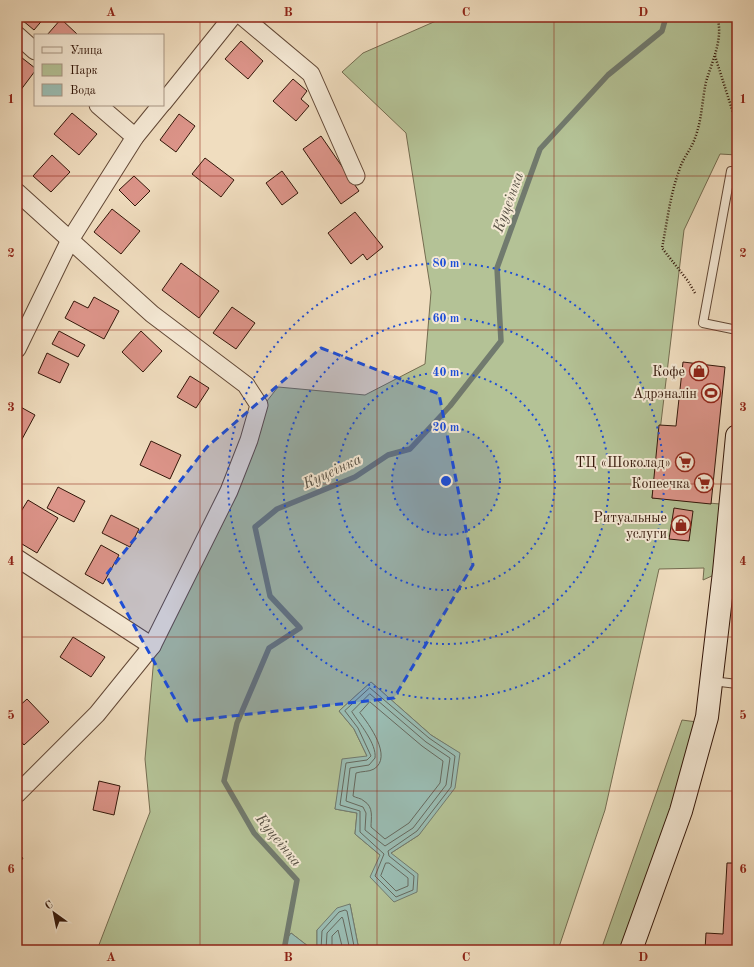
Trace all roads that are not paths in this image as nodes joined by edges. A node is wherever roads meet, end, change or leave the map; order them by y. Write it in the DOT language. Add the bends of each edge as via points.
graph roads {
  1 [pos="232,17"];
  2 [pos="243,17"];
  3 [pos="17,35"];
  4 [pos="34,50"];
  5 [pos="164,102"];
  6 [pos="99,106"];
  7 [pos="160,106"];
  8 [pos="135,137"];
  9 [pos="737,171"];
  10 [pos="356,176"];
  11 [pos="17,192"];
  12 [pos="70,240"];
  13 [pos="737,330"];
  14 [pos="17,349"];
  15 [pos="736,448"];
  16 [pos="17,558"];
  17 [pos="152,646"];
  18 [pos="711,681"];
  19 [pos="737,684"];
  20 [pos="17,794"];
  21 [pos="631,950"];
  1 -- 5 [label="street"];
  2 -- 10 [label="street" via="311,74"];
  3 -- 4 [label="street"];
  6 -- 8 [label="street"];
  7 -- 8 [label="street"];
  8 -- 12 [label="street"];
  9 -- 13 [label="lane" via="731,171 703,323"];
  11 -- 12 [label="street"];
  12 -- 14 [label="street"];
  12 -- 17 [label="street" via="152,314 246,386 259,406 249,440 228,491"];
  15 -- 18 [label="street" via="727,573"];
  16 -- 17 [label="street"];
  17 -- 20 [label="street" via="97,714"];
  18 -- 19 [label="lane"];
  18 -- 21 [label="street" via="707,717 681,811"];
}
